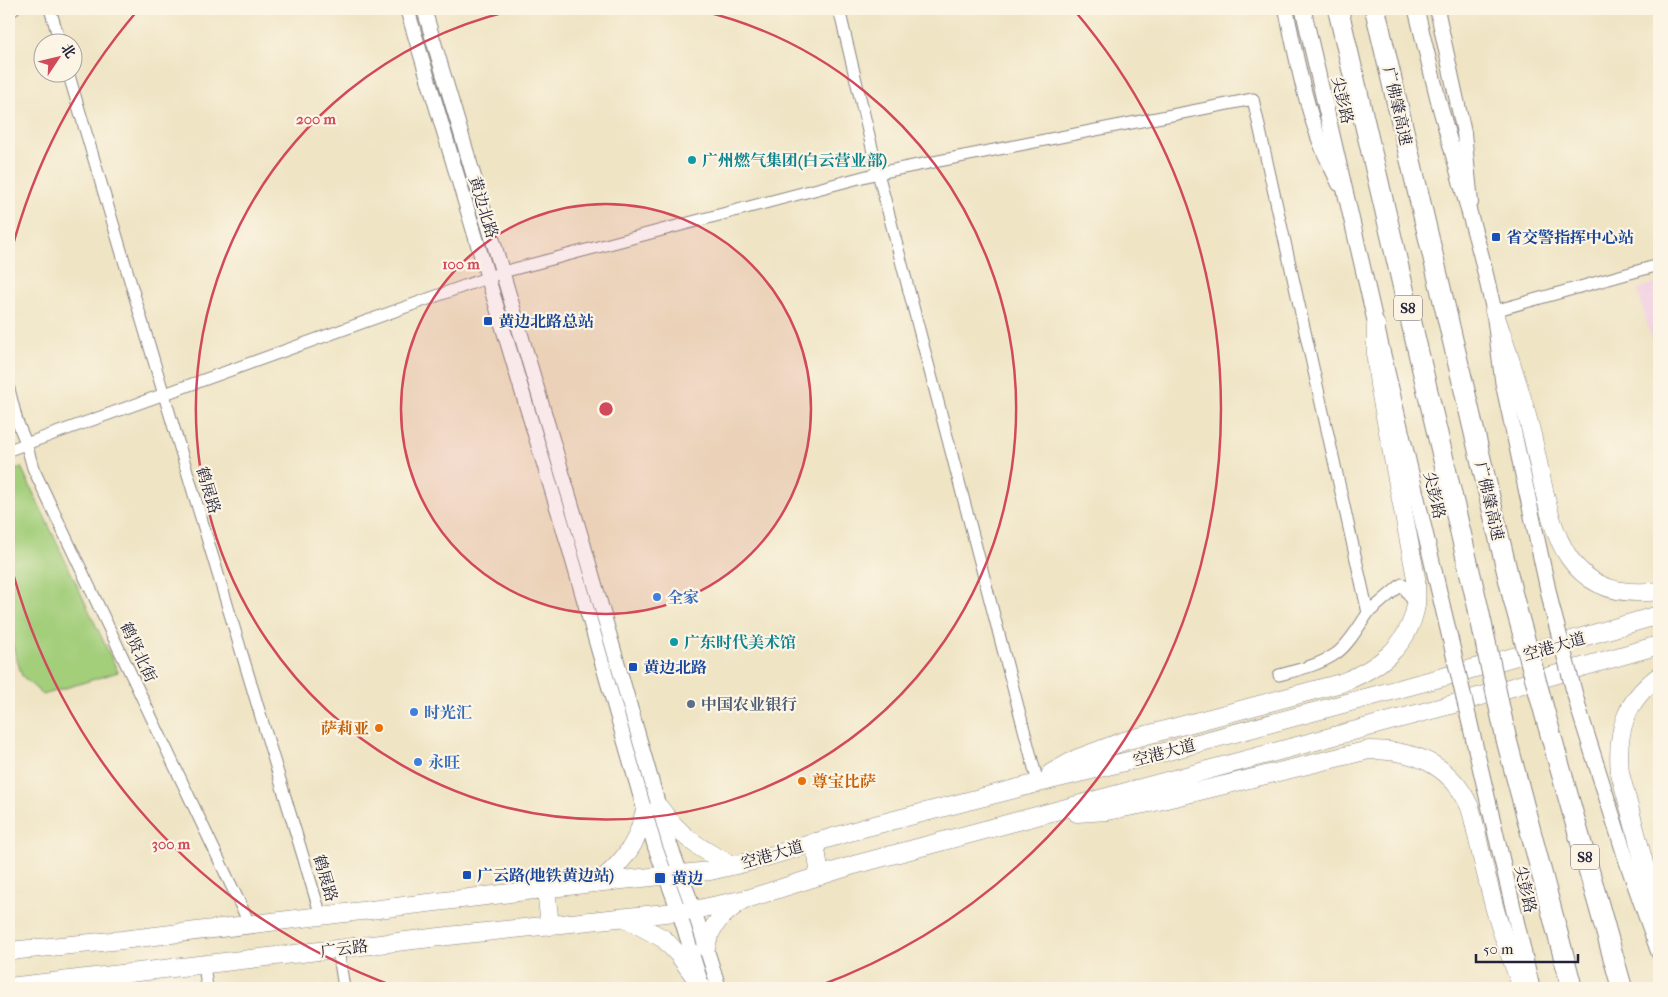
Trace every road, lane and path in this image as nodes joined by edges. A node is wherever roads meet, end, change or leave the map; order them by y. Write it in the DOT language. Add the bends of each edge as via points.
graph roads {
  1 [pos="12,9"];
  2 [pos="50,9"];
  3 [pos="407,9"];
  4 [pos="424,9"];
  5 [pos="839,9"];
  6 [pos="1286,9"];
  7 [pos="1304,9"];
  8 [pos="1338,9"];
  9 [pos="1375,9"];
  10 [pos="1416,9"];
  11 [pos="1437,9"];
  12 [pos="9,10"];
  13 [pos="57,32"];
  14 [pos="71,82"];
  15 [pos="878,173"];
  16 [pos="1350,206"];
  17 [pos="1472,219"];
  18 [pos="1659,265"];
  19 [pos="503,272"];
  20 [pos="486,276"];
  21 [pos="1494,311"];
  22 [pos="1376,325"];
  23 [pos="533,374"];
  24 [pos="518,379"];
  25 [pos="9,389"];
  26 [pos="164,395"];
  27 [pos="26,443"];
  28 [pos="9,450"];
  29 [pos="1659,591"];
  30 [pos="1416,606"];
  31 [pos="1368,613"];
  32 [pos="1659,615"];
  33 [pos="1659,645"];
  34 [pos="1279,675"];
  35 [pos="1659,676"];
  36 [pos="1038,782"];
  37 [pos="652,809"];
  38 [pos="1046,813"];
  39 [pos="1526,816"];
  40 [pos="815,842"];
  41 [pos="732,865"];
  42 [pos="673,875"];
  43 [pos="820,876"];
  44 [pos="596,883"];
  45 [pos="546,889"];
  46 [pos="744,899"];
  47 [pos="687,911"];
  48 [pos="321,916"];
  49 [pos="625,918"];
  50 [pos="1659,919"];
  51 [pos="250,925"];
  52 [pos="550,926"];
  53 [pos="706,948"];
  54 [pos="338,949"];
  55 [pos="9,951"];
  56 [pos="1659,953"];
  57 [pos="204,964"];
  58 [pos="95,983"];
  59 [pos="9,987"];
  60 [pos="207,988"];
  61 [pos="344,988"];
  62 [pos="703,988"];
  63 [pos="719,988"];
  64 [pos="1522,988"];
  65 [pos="1532,988"];
  66 [pos="1558,988"];
  67 [pos="1572,988"];
  68 [pos="1622,988"];
  1 -- 12 [label="street"];
  2 -- 13 [label="street"];
  3 -- 20 [label="street, 黄边北路"];
  4 -- 19 [label="street, 黄边北路"];
  5 -- 15 [label="street"];
  6 -- 16 [label="street" via="1316,130"];
  7 -- 16 [label="main road, 尖彭路"];
  8 -- 39 [label="highway, S8, bridge"];
  9 -- 68 [label="highway, 广佛肇高速 / S8, bridge" via="1513,597"];
  10 -- 17 [label="main road"];
  11 -- 17 [label="street" via="1464,133"];
  14 -- 26 [label="street, 鹤展路"];
  15 -- 19 [label="street"];
  15 -- 31 [label="street" via="1252,98"];
  15 -- 36 [label="street"];
  16 -- 22 [label="main road, 尖彭路"];
  17 -- 21 [label="main road"];
  18 -- 21 [label="street"];
  19 -- 20 [label="street"];
  19 -- 23 [label="street, 黄边北路"];
  20 -- 24 [label="street, 黄边北路"];
  20 -- 26 [label="street"];
  21 -- 29 [label="main road" via="1528,418 1550,516 1569,560 1602,586 1640,593"];
  21 -- 56 [label="main road, bridge" via="1503,383 1552,608 1579,710"];
  22 -- 30 [label="main road" via="1378,385 1416,578"];
  22 -- 65 [label="main road, 尖彭路, bridge"];
  23 -- 24 [label="street"];
  23 -- 37 [label="street, 黄边北路" via="583,543"];
  24 -- 37 [label="street, 黄边北路"];
  25 -- 27 [label="street, 鹤贤北街" via="16,421"];
  26 -- 27 [label="street"];
  26 -- 48 [label="street, 鹤展路"];
  27 -- 28 [label="street"];
  27 -- 51 [label="street, 鹤贤北街" via="33,468"];
  30 -- 31 [label="street" via="1402,584"];
  30 -- 36 [label="main road" via="1408,630 1394,651 1363,674 1341,683 1124,741 1076,759"];
  31 -- 34 [label="street" via="1337,652 1311,666"];
  32 -- 36 [label="main road, 空港大道" via="1437,679 1157,754"];
  33 -- 38 [label="main road, 空港大道" via="1450,706"];
  35 -- 50 [label="main road" via="1644,687 1632,703 1622,726 1618,751 1620,773"];
  36 -- 40 [label="main road, 空港大道"];
  37 -- 41 [label="main road" via="691,842"];
  37 -- 42 [label="street, 黄边北路"];
  37 -- 44 [label="main road" via="626,854"];
  38 -- 43 [label="main road, 空港大道"];
  38 -- 64 [label="main road" via="1108,811 1143,805 1369,750 1403,752 1424,759 1441,769 1460,788 1470,807 1491,897"];
  39 -- 66 [label="highway"];
  39 -- 67 [label="highway, S8"];
  40 -- 41 [label="main road, 空港大道"];
  40 -- 43 [label="main road"];
  41 -- 42 [label="main road, 空港大道"];
  42 -- 44 [label="main road, 广云路"];
  42 -- 47 [label="street, 黄边北路"];
  43 -- 46 [label="main road, 空港大道"];
  44 -- 45 [label="main road, 广云路"];
  45 -- 48 [label="main road, 广云路"];
  45 -- 52 [label="main road"];
  46 -- 47 [label="main road, 空港大道"];
  46 -- 53 [label="main road" via="716,923 708,934"];
  47 -- 49 [label="main road, 广云路"];
  47 -- 53 [label="street, 黄边北路"];
  47 -- 62 [label="street, 黄边北路"];
  48 -- 51 [label="main road, 广云路"];
  49 -- 52 [label="main road, 广云路"];
  49 -- 62 [label="main road" via="664,939"];
  51 -- 55 [label="main road, 广云路"];
  52 -- 54 [label="main road, 广云路"];
  53 -- 63 [label="street, 黄边北路"];
  54 -- 57 [label="main road, 广云路"];
  54 -- 61 [label="street"];
  57 -- 58 [label="main road, 广云路"];
  57 -- 60 [label="street"];
  58 -- 59 [label="main road, 广云路"];
}
